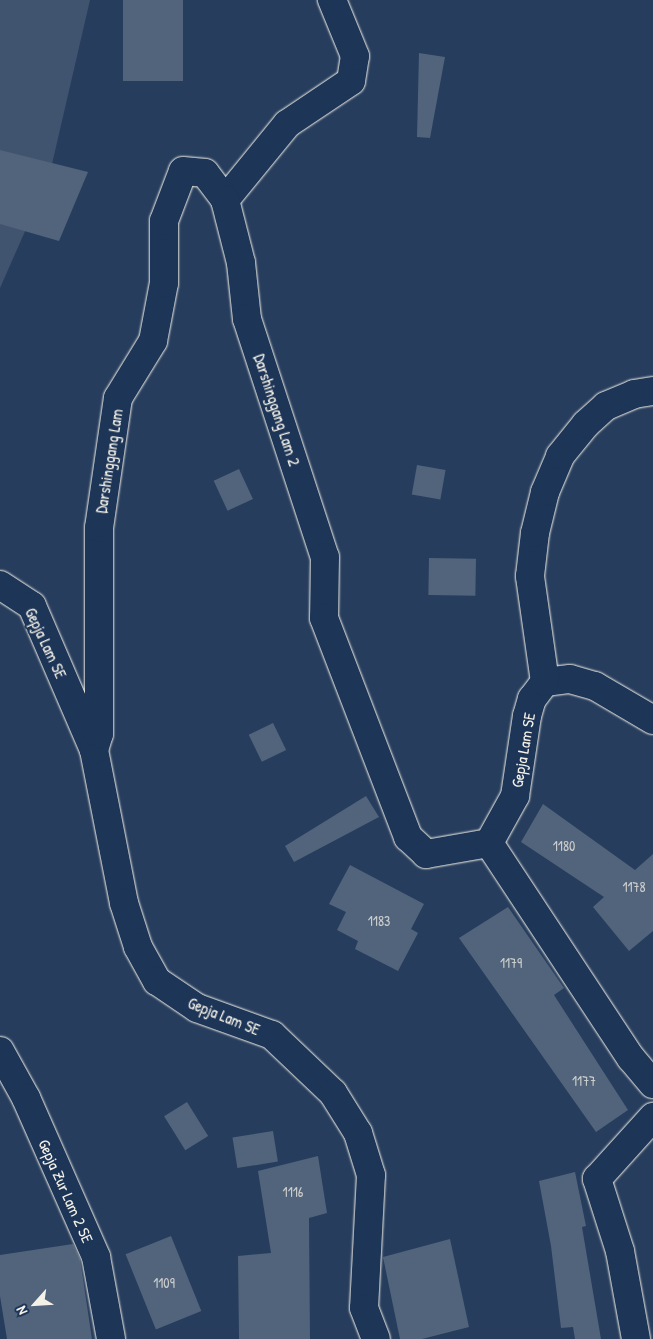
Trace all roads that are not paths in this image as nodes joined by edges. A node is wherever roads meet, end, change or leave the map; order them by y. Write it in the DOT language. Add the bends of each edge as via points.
graph roads {
  1 [pos="332,0"];
  2 [pos="225,200"];
  3 [pos="653,391"];
  4 [pos="0,584"];
  5 [pos="545,682"];
  6 [pos="653,720"];
  7 [pos="94,750"];
  8 [pos="489,843"];
  9 [pos="0,1051"];
  10 [pos="653,1084"];
  11 [pos="653,1117"];
  12 [pos="374,1338"];
  13 [pos="111,1339"];
  14 [pos="636,1339"];
  1 -- 2 [label="street" via="355,56 351,81 287,124"];
  2 -- 7 [label="street, Darshinggang Lam" via="206,173 183,171 164,220 164,283 152,341 118,398 99,528 100,734"];
  2 -- 8 [label="street, Darshinggang Lam 2" via="241,264 247,319 325,557 324,618 408,837 426,854"];
  3 -- 5 [label="street" via="634,394 606,406 586,424 560,456 545,492 535,533 530,576"];
  4 -- 7 [label="street, Gepja Lam SE" via="32,606"];
  5 -- 6 [label="street" via="570,680 595,686"];
  5 -- 8 [label="street, Gepja Lam SE" via="532,699 527,716 515,796"];
  7 -- 12 [label="street, Gepja Lam SE" via="124,903 138,947 158,981 197,1008 272,1036 333,1093 358,1133 371,1175 364,1308"];
  8 -- 10 [label="street" via="631,1058"];
  9 -- 13 [label="street, Gepja Zur Lam 2 SE" via="26,1098 96,1257"];
  11 -- 14 [label="street" via="597,1178 620,1252"];
}
